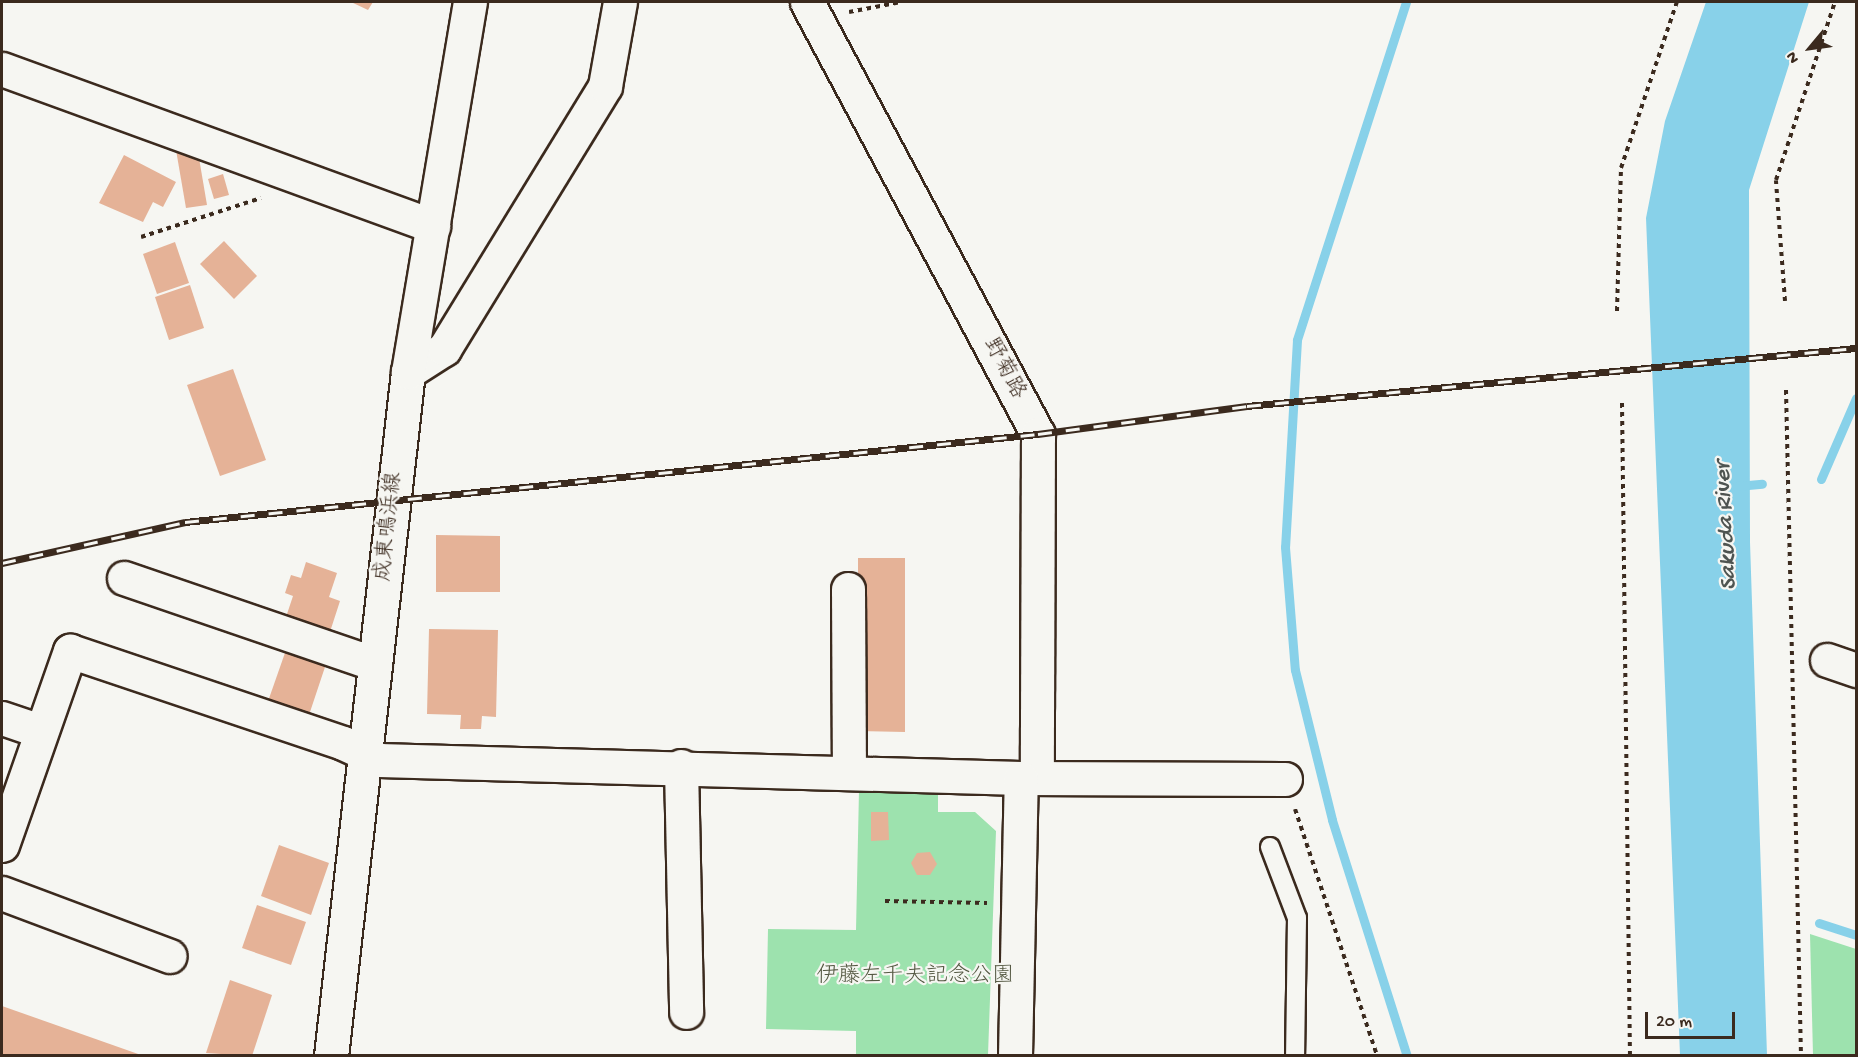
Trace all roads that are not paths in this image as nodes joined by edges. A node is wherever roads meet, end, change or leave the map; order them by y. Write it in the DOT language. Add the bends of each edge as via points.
graph roads {
  1 [pos="470,2"];
  2 [pos="620,2"];
  3 [pos="811,10"];
  4 [pos="2,69"];
  5 [pos="433,226"];
  6 [pos="408,372"];
  7 [pos="124,578"];
  8 [pos="848,589"];
  9 [pos="375,664"];
  10 [pos="2,718"];
  11 [pos="40,731"];
  12 [pos="364,754"];
  13 [pos="681,766"];
  14 [pos="849,771"];
  15 [pos="1029,778"];
  16 [pos="1285,779"];
  17 [pos="2,845"];
  18 [pos="1270,848"];
  19 [pos="2,893"];
  20 [pos="170,956"];
  21 [pos="686,1012"];
  22 [pos="331,1056"];
  23 [pos="1016,1056"];
  24 [pos="1295,1056"];
  1 -- 5 [label="street, 成東鳴浜線"];
  2 -- 6 [label="street" via="605,87 444,349"];
  3 -- 15 [label="street, 野菊路" via="1038,434"];
  4 -- 5 [label="street"];
  5 -- 6 [label="street, 成東鳴浜線"];
  6 -- 9 [label="street, 成東鳴浜線"];
  7 -- 9 [label="street"];
  8 -- 14 [label="street"];
  9 -- 12 [label="street, 成東鳴浜線"];
  10 -- 11 [label="street"];
  11 -- 12 [label="street" via="70,651"];
  11 -- 17 [label="street"];
  12 -- 13 [label="street" via="379,760"];
  12 -- 22 [label="street, 成東鳴浜線"];
  13 -- 14 [label="street"];
  13 -- 21 [label="street"];
  14 -- 15 [label="street"];
  15 -- 16 [label="street"];
  15 -- 23 [label="street, 野菊路" via="1018,903"];
  18 -- 24 [label="lane" via="1297,918"];
  19 -- 20 [label="street"];
}
